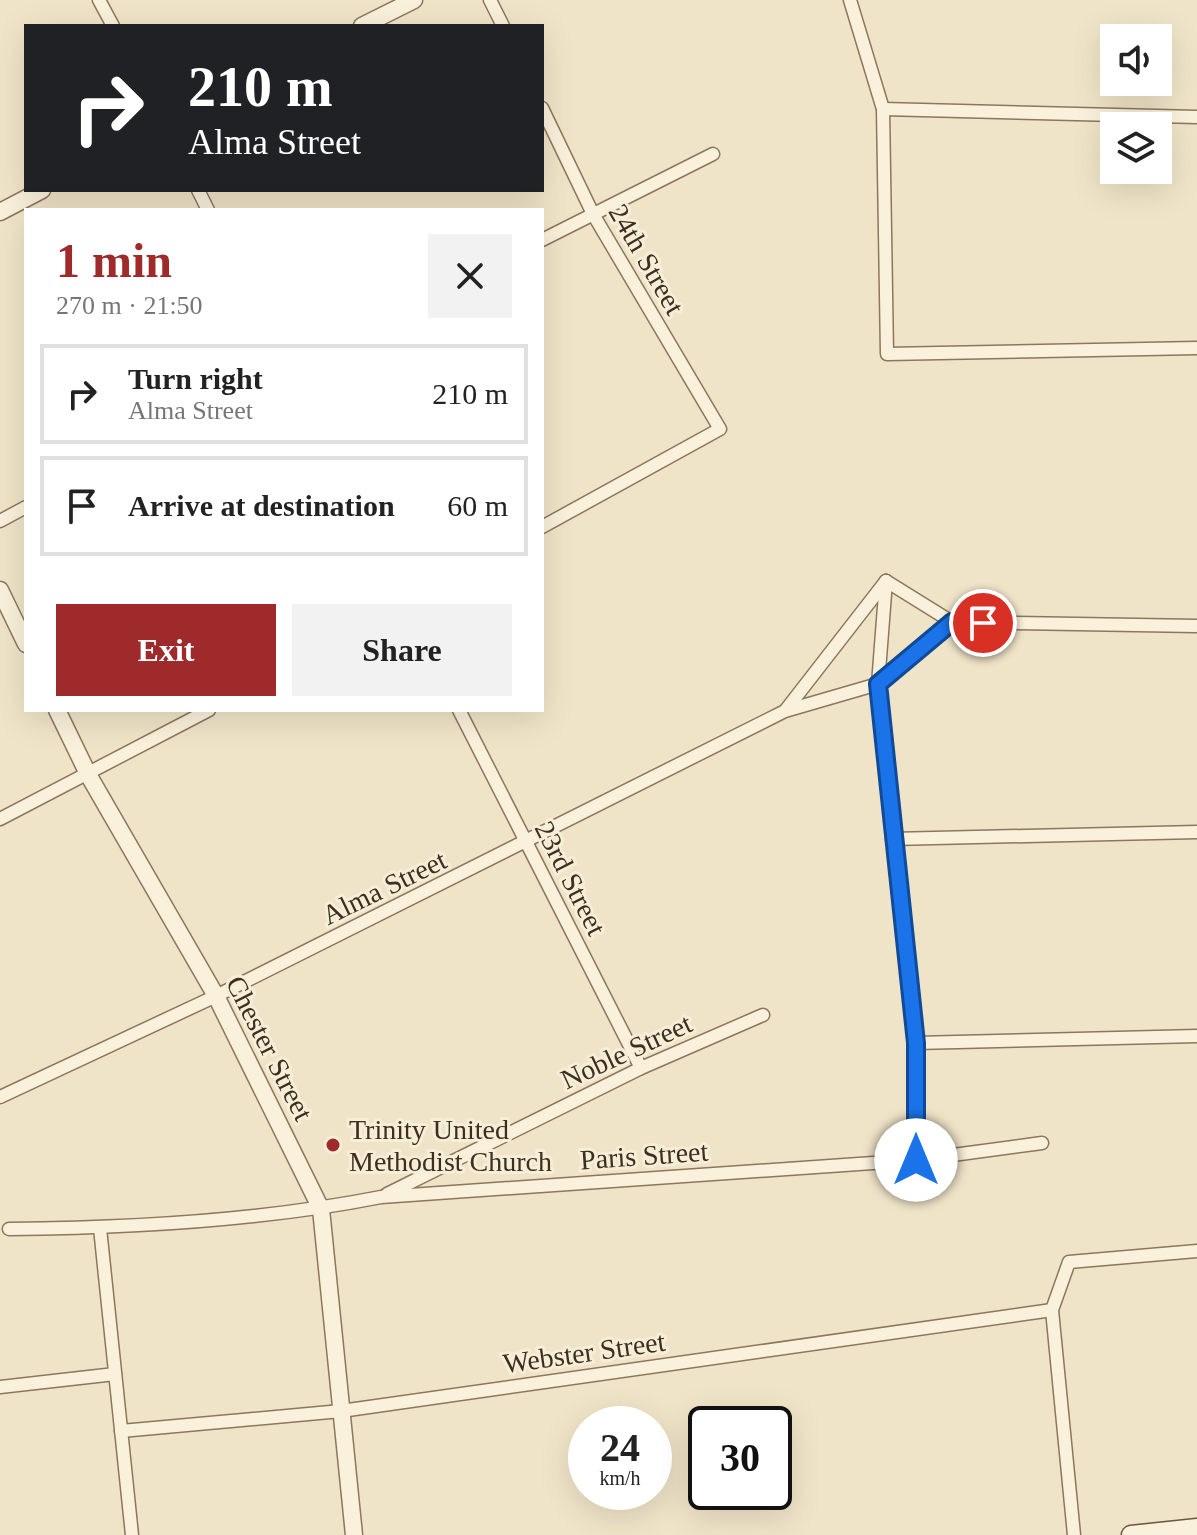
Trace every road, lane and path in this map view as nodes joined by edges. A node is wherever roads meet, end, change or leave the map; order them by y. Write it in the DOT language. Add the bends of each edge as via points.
graph roads {
  1 [pos="99,0"];
  2 [pos="414,0"];
  3 [pos="490,0"];
  4 [pos="850,0"];
  5 [pos="112,24"];
  6 [pos="366,24"];
  7 [pos="502,24"];
  8 [pos="883,109"];
  9 [pos="544,112"];
  10 [pos="1197,117"];
  11 [pos="713,154"];
  12 [pos="38,192"];
  13 [pos="0,212"];
  14 [pos="593,214"];
  15 [pos="544,239"];
  16 [pos="1197,348"];
  17 [pos="24,508"];
  18 [pos="0,521"];
  19 [pos="544,526"];
  20 [pos="886,581"];
  21 [pos="0,590"];
  22 [pos="952,622"];
  23 [pos="1197,626"];
  24 [pos="24,640"];
  25 [pos="878,684"];
  26 [pos="785,711"];
  27 [pos="58,712"];
  28 [pos="205,712"];
  29 [pos="460,712"];
  30 [pos="89,776"];
  31 [pos="0,819"];
  32 [pos="1197,832"];
  33 [pos="892,839"];
  34 [pos="526,844"];
  35 [pos="216,996"];
  36 [pos="763,1015"];
  37 [pos="1197,1036"];
  38 [pos="916,1043"];
  39 [pos="641,1068"];
  40 [pos="0,1097"];
  41 [pos="1042,1143"];
  42 [pos="916,1160"];
  43 [pos="381,1197"];
  44 [pos="321,1209"];
  45 [pos="100,1228"];
  46 [pos="9,1229"];
  47 [pos="1197,1251"];
  48 [pos="1052,1310"];
  49 [pos="115,1374"];
  50 [pos="0,1387"];
  51 [pos="341,1411"];
  52 [pos="121,1431"];
  53 [pos="1197,1528"];
  54 [pos="132,1535"];
  55 [pos="354,1535"];
  56 [pos="1074,1535"];
  57 [pos="1131,1535"];
  1 -- 5 [label="street"];
  2 -- 6 [label="street"];
  3 -- 7 [label="street"];
  4 -- 8 [label="street"];
  8 -- 10 [label="street"];
  8 -- 16 [label="street" via="887,354"];
  9 -- 14 [label="street, 24th Street"];
  11 -- 14 [label="street"];
  12 -- 13 [label="street"];
  14 -- 15 [label="street"];
  14 -- 19 [label="street, 24th Street" via="720,429"];
  17 -- 18 [label="street"];
  20 -- 22 [label="street"];
  20 -- 25 [label="street"];
  20 -- 26 [label="street, Alma Street"];
  21 -- 24 [label="street"];
  22 -- 23 [label="street"];
  22 -- 25 [label="street, Alma Street"];
  25 -- 26 [label="street, Alma Street"];
  25 -- 33 [label="street"];
  26 -- 34 [label="street, Alma Street"];
  27 -- 30 [label="street, Chester Street"];
  28 -- 30 [label="street"];
  29 -- 34 [label="street, 23rd Street"];
  30 -- 31 [label="street"];
  30 -- 35 [label="street, Chester Street"];
  32 -- 33 [label="street"];
  33 -- 38 [label="street"];
  34 -- 35 [label="street, Alma Street"];
  34 -- 39 [label="street, 23rd Street"];
  35 -- 40 [label="street, Alma Street"];
  35 -- 44 [label="street, Chester Street"];
  36 -- 39 [label="street, Noble Street"];
  37 -- 38 [label="street"];
  38 -- 42 [label="street"];
  39 -- 43 [label="street, Noble Street"];
  41 -- 42 [label="street, Paris Street"];
  42 -- 43 [label="street, Paris Street"];
  43 -- 44 [label="street, Paris Street"];
  44 -- 45 [label="street, Paris Street"];
  44 -- 51 [label="street, Chester Street"];
  45 -- 46 [label="street, Paris Street"];
  45 -- 49 [label="street"];
  47 -- 48 [label="street" via="1069,1262"];
  48 -- 51 [label="street, Webster Street"];
  48 -- 56 [label="street"];
  49 -- 50 [label="street"];
  49 -- 52 [label="street"];
  51 -- 52 [label="street, Webster Street"];
  51 -- 55 [label="street, Chester Street"];
  52 -- 54 [label="street"];
  53 -- 57 [label="main road"];
}
